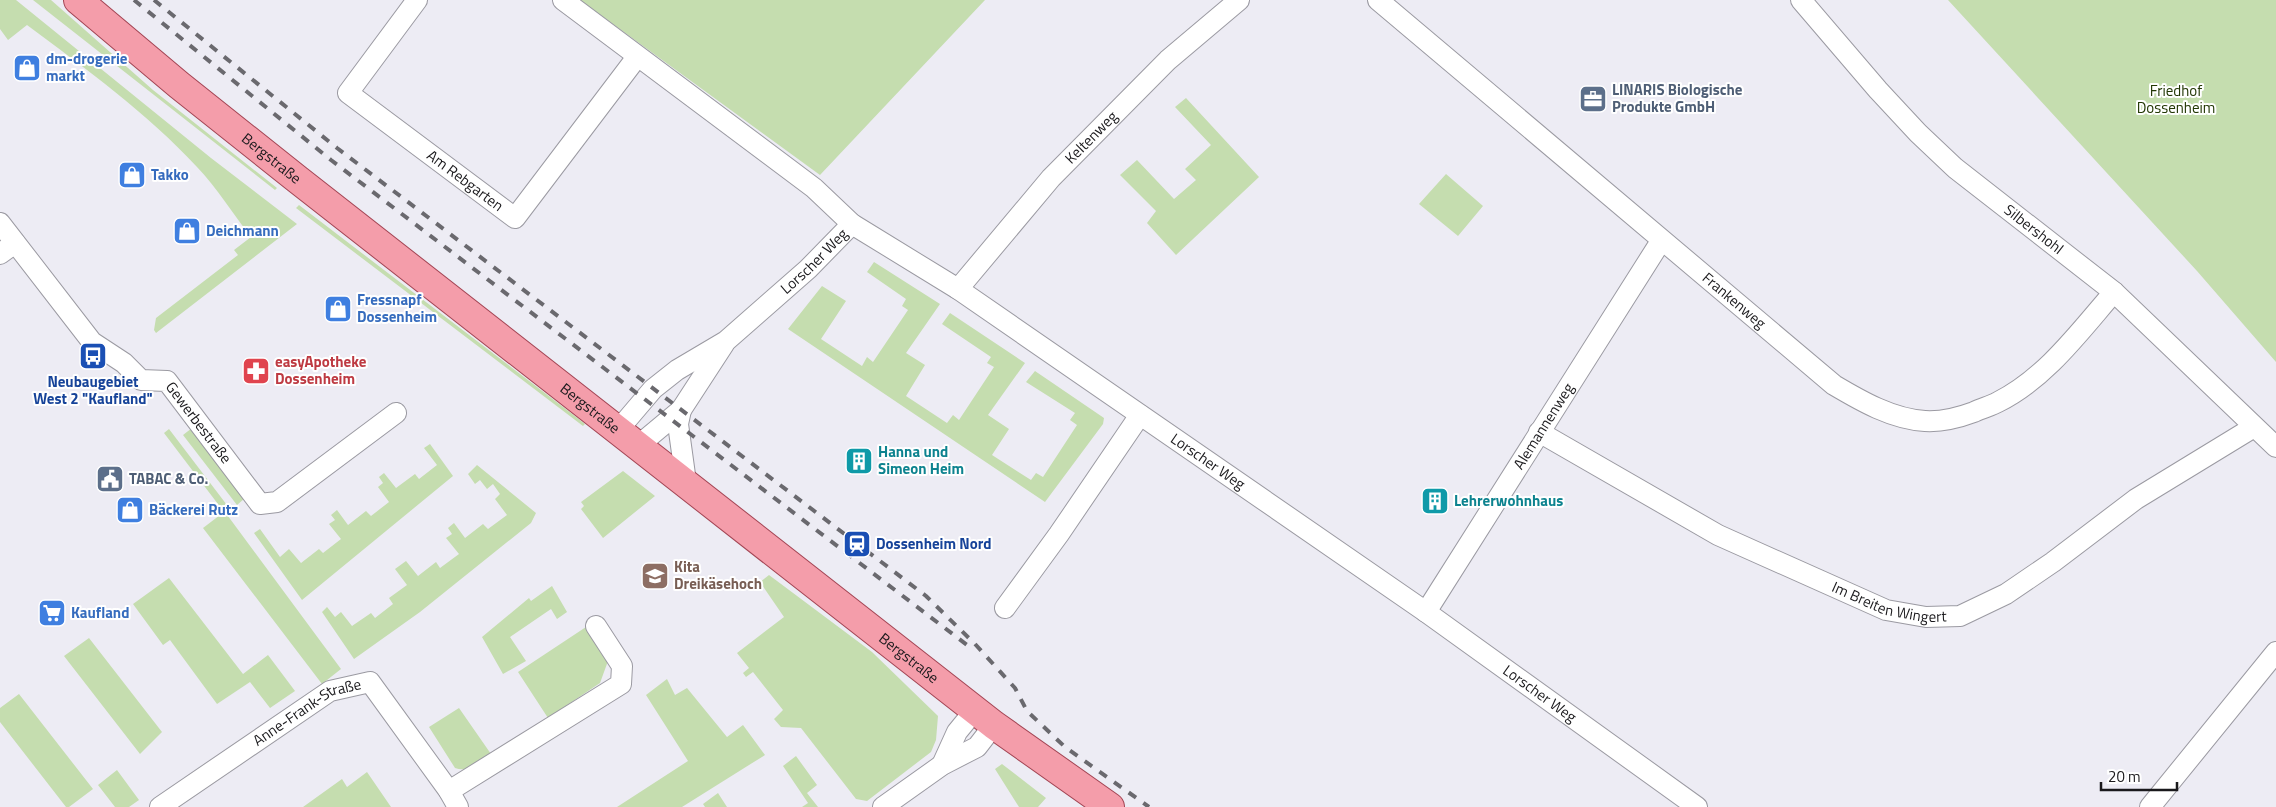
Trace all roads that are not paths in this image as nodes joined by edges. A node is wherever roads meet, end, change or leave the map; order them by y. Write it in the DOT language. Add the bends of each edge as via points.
graph roads {
  1 [pos="78,0"];
  2 [pos="417,0"];
  3 [pos="563,0"];
  4 [pos="1239,0"];
  5 [pos="1378,0"];
  6 [pos="1801,0"];
  7 [pos="636,56"];
  8 [pos="0,223"];
  9 [pos="852,224"];
  10 [pos="1662,241"];
  11 [pos="8,248"];
  12 [pos="958,289"];
  13 [pos="2114,292"];
  14 [pos="726,341"];
  15 [pos="681,410"];
  16 [pos="396,413"];
  17 [pos="1140,415"];
  18 [pos="2254,427"];
  19 [pos="1540,432"];
  20 [pos="629,437"];
  21 [pos="2276,447"];
  22 [pos="686,482"];
  23 [pos="1006,608"];
  24 [pos="1426,612"];
  25 [pos="596,626"];
  26 [pos="2276,652"];
  27 [pos="985,717"];
  28 [pos="454,799"];
  29 [pos="160,807"];
  30 [pos="883,807"];
  31 [pos="1110,807"];
  32 [pos="1697,807"];
  33 [pos="2150,807"];
  1 -- 20 [label="main road, Bergstraße" via="297,179"];
  2 -- 7 [label="street, Am Rebgarten" via="348,93 515,218"];
  3 -- 7 [label="street"];
  4 -- 12 [label="street, Keltenweg" via="1168,60 1051,178"];
  5 -- 10 [label="street, Frankenweg"];
  6 -- 13 [label="street, Silbershohl" via="1878,90 1955,168"];
  7 -- 9 [label="street" via="814,188"];
  8 -- 11 [label="street, Gewerbestraße"];
  9 -- 12 [label="street, Lorscher Weg"];
  9 -- 14 [label="street, Lorscher Weg" via="808,269"];
  10 -- 13 [label="street, Frankenweg" via="1834,385 1865,404 1926,421 1954,419 1999,402 2023,386 2062,351"];
  10 -- 19 [label="street, Alemannenweg"];
  11 -- 16 [label="street, Gewerbestraße" via="92,342 124,363 141,380 167,381 260,504 277,502"];
  12 -- 17 [label="street, Lorscher Weg"];
  13 -- 18 [label="street, Silbershohl"];
  14 -- 15 [label="street, Lorscher Weg"];
  14 -- 20 [label="street, Lorscher Weg" via="653,389"];
  15 -- 20 [label="street, Lorscher Weg"];
  15 -- 22 [label="street" via="678,424"];
  17 -- 23 [label="street"];
  17 -- 24 [label="street, Lorscher Weg"];
  18 -- 19 [label="street, Im Breiten Wingert" via="2136,499 2006,594 1960,616 1926,618 1886,610 1718,535"];
  18 -- 21 [label="street, Silbershohl"];
  19 -- 24 [label="street, Alemannenweg"];
  20 -- 22 [label="main road, Bergstraße"];
  22 -- 27 [label="main road, Bergstraße"];
  24 -- 32 [label="street, Lorscher Weg"];
  25 -- 28 [label="street, Anne-Frank-Straße" via="622,666 621,684"];
  26 -- 33 [label="street"];
  27 -- 30 [label="street" via="957,732 942,765"];
  27 -- 31 [label="main road, Bergstraße"];
  28 -- 29 [label="street, Anne-Frank-Straße" via="370,682 330,691"];
}
